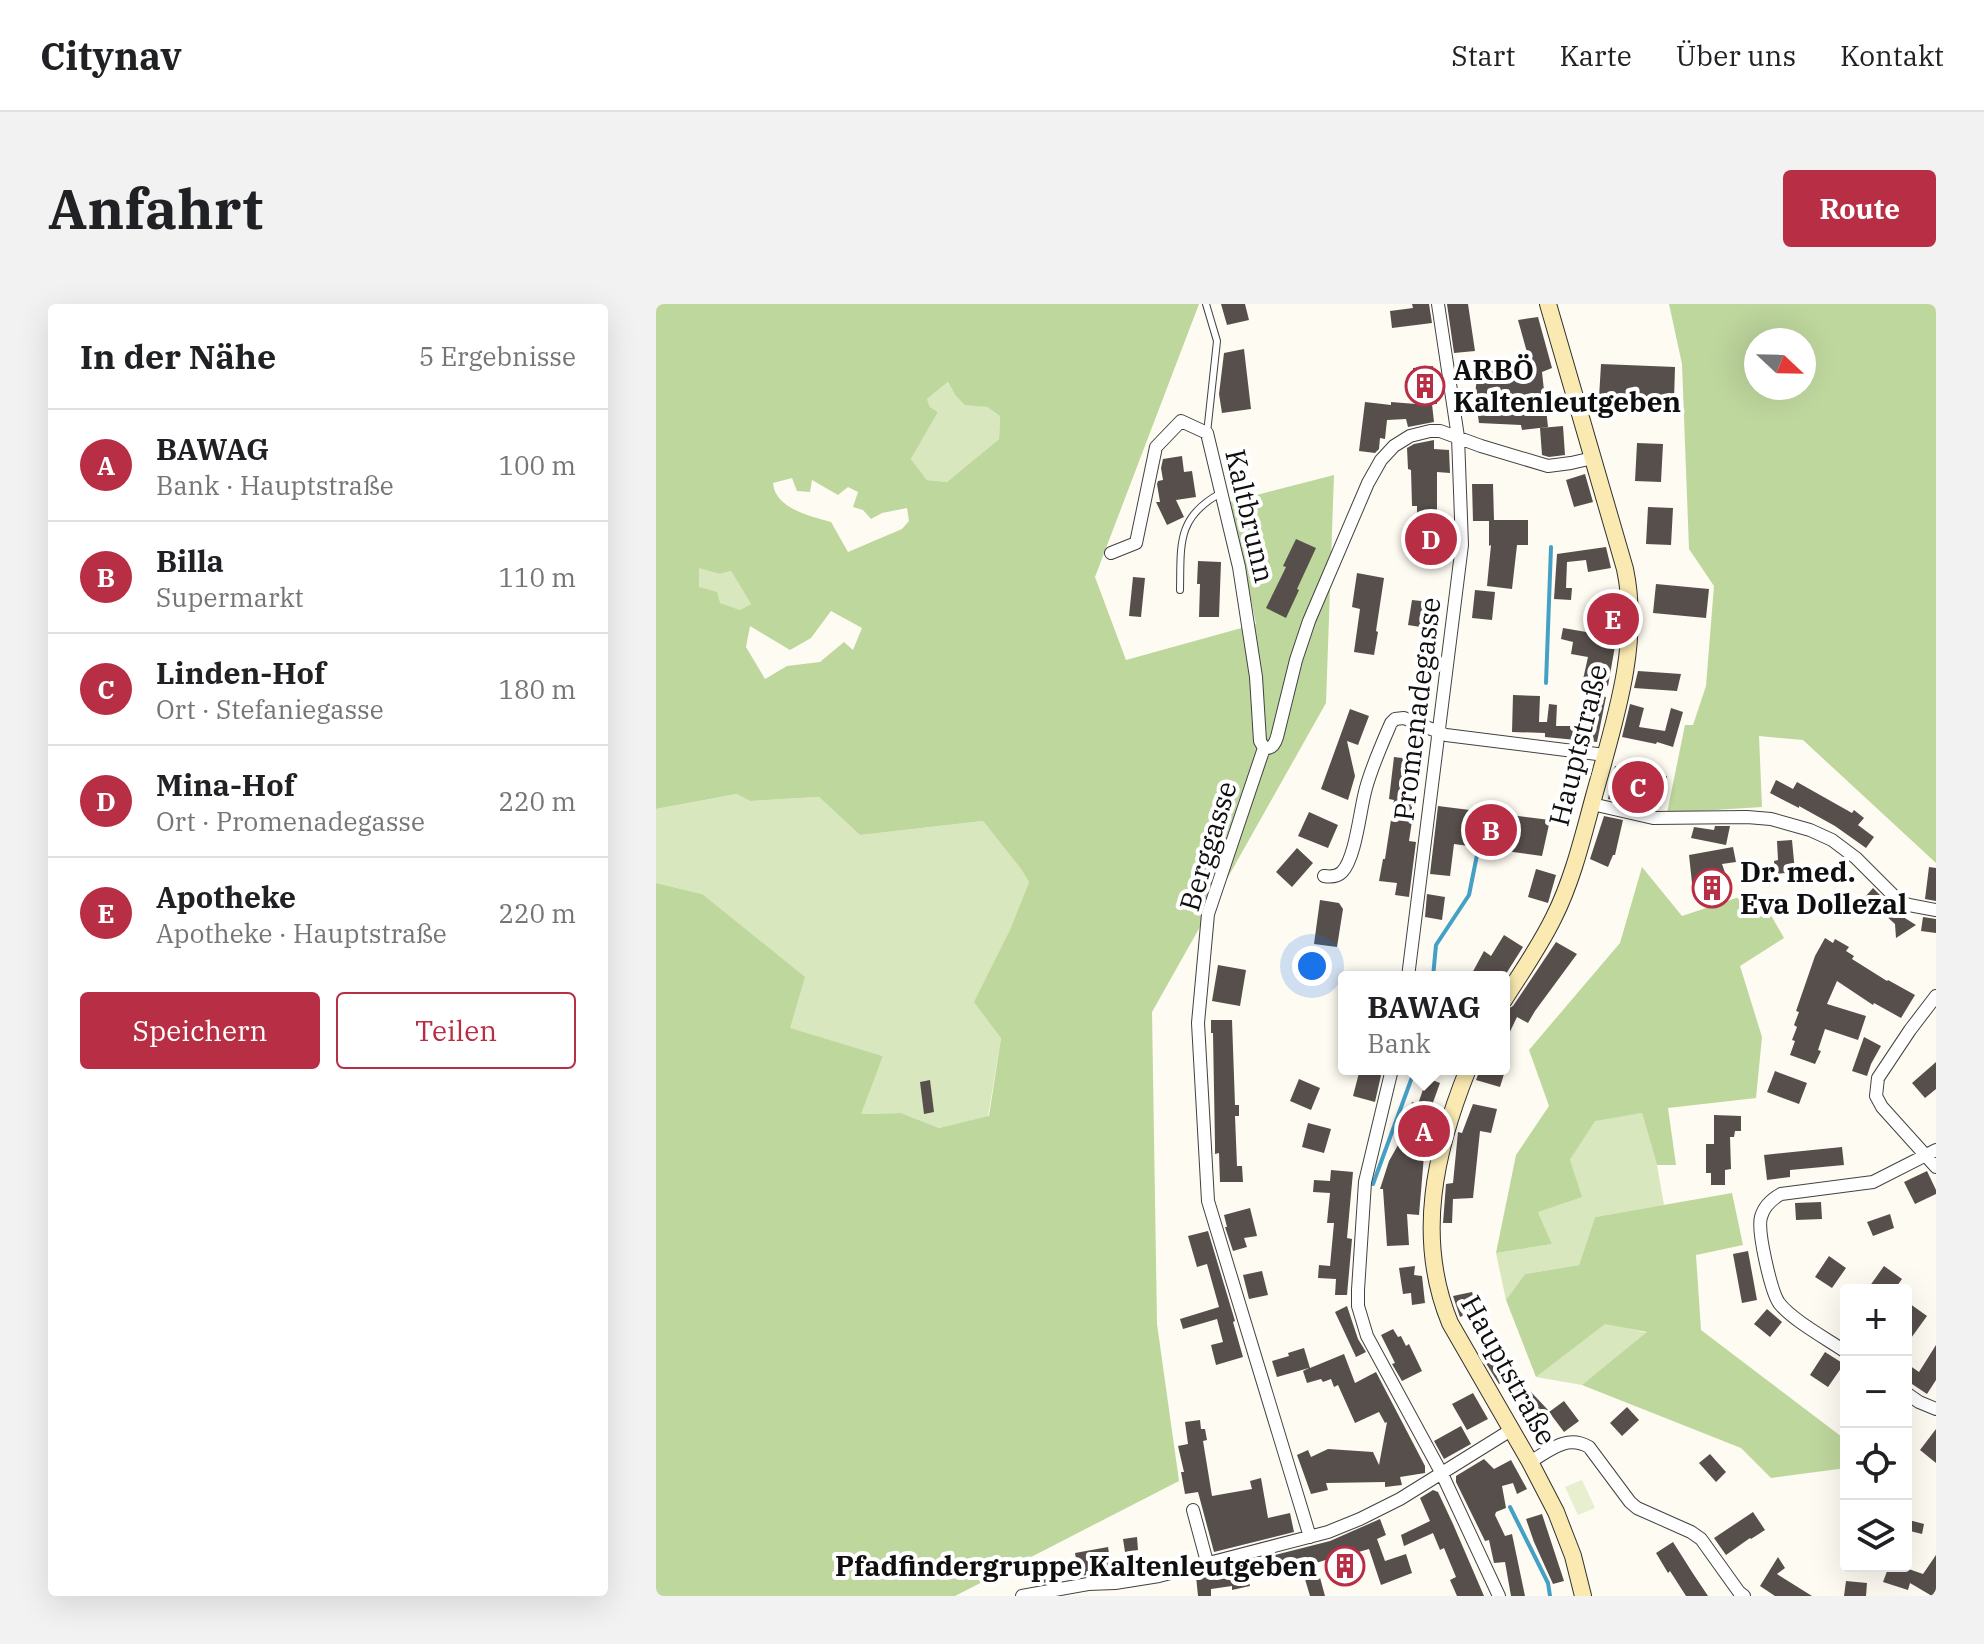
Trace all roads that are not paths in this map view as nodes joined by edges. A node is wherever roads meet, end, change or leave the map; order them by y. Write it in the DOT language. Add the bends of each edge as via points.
graph roads {
  1 [pos="1206,304"];
  2 [pos="1438,304"];
  3 [pos="1548,304"];
  4 [pos="1207,433"];
  5 [pos="1458,437"];
  6 [pos="1593,458"];
  7 [pos="1221,493"];
  8 [pos="1111,553"];
  9 [pos="1180,590"];
  10 [pos="1438,732"];
  11 [pos="1264,748"];
  12 [pos="1605,755"];
  13 [pos="1592,804"];
  14 [pos="1324,876"];
  15 [pos="1936,910"];
  16 [pos="1409,971"];
  17 [pos="1510,990"];
  18 [pos="1936,996"];
  19 [pos="1391,1075"];
  20 [pos="1466,1075"];
  21 [pos="1930,1153"];
  22 [pos="1936,1167"];
  23 [pos="1840,1348"];
  24 [pos="1912,1397"];
  25 [pos="1936,1409"];
  26 [pos="1511,1430"];
  27 [pos="1530,1462"];
  28 [pos="1442,1474"];
  29 [pos="1193,1510"];
  30 [pos="1310,1537"];
  31 [pos="1207,1562"];
  32 [pos="1022,1596"];
  33 [pos="1499,1596"];
  34 [pos="1583,1596"];
  35 [pos="1744,1596"];
  1 -- 4 [label="lane" via="1217,341"];
  2 -- 5 [label="street, Promenadegasse"];
  3 -- 6 [label="main road, Hauptstraße"];
  4 -- 7 [label="street, Kaltbrunn"];
  4 -- 8 [label="street, Kaltbrunn" via="1181,421 1156,447 1136,543"];
  5 -- 6 [label="street, Berggasse" via="1548,466"];
  5 -- 10 [label="street, Promenadegasse" via="1462,545"];
  5 -- 11 [label="street, Berggasse" via="1440,431 1410,436 1387,452 1375,469 1309,621 1275,742"];
  6 -- 12 [label="main road, Hauptstraße" via="1625,569 1631,613 1623,680"];
  7 -- 9 [label="lane" via="1198,508 1185,528"];
  7 -- 11 [label="street, Kaltbrunn" via="1239,567"];
  10 -- 12 [label="street"];
  10 -- 14 [label="street" via="1404,718 1391,723 1366,785 1347,862 1339,874"];
  10 -- 16 [label="street, Promenadegasse"];
  11 -- 30 [label="street, Berggasse" via="1208,914 1198,1023 1208,1201"];
  12 -- 13 [label="main road, Hauptstraße"];
  13 -- 15 [label="street" via="1653,818 1747,817 1810,830 1856,858 1899,901"];
  13 -- 17 [label="main road, Hauptstraße" via="1555,915"];
  18 -- 21 [label="street" via="1876,1087 1880,1104"];
  19 -- 28 [label="street" via="1365,1182 1358,1306 1367,1336"];
  20 -- 26 [label="main road, Hauptstraße" via="1438,1158 1431,1236 1440,1299"];
  21 -- 22 [label="street"];
  21 -- 23 [label="street" via="1873,1182 1787,1191 1771,1200 1762,1216 1761,1234 1777,1300"];
  24 -- 25 [label="street"];
  26 -- 27 [label="main road, Hauptstraße"];
  26 -- 28 [label="street"];
  27 -- 34 [label="main road, Hauptstraße" via="1556,1512"];
  27 -- 35 [label="street" via="1563,1442 1585,1444 1637,1508 1701,1539"];
  28 -- 30 [label="street" via="1379,1510"];
  28 -- 33 [label="street"];
  29 -- 31 [label="street"];
  30 -- 31 [label="street"];
  31 -- 32 [label="street" via="1115,1586 1088,1584"];
}
